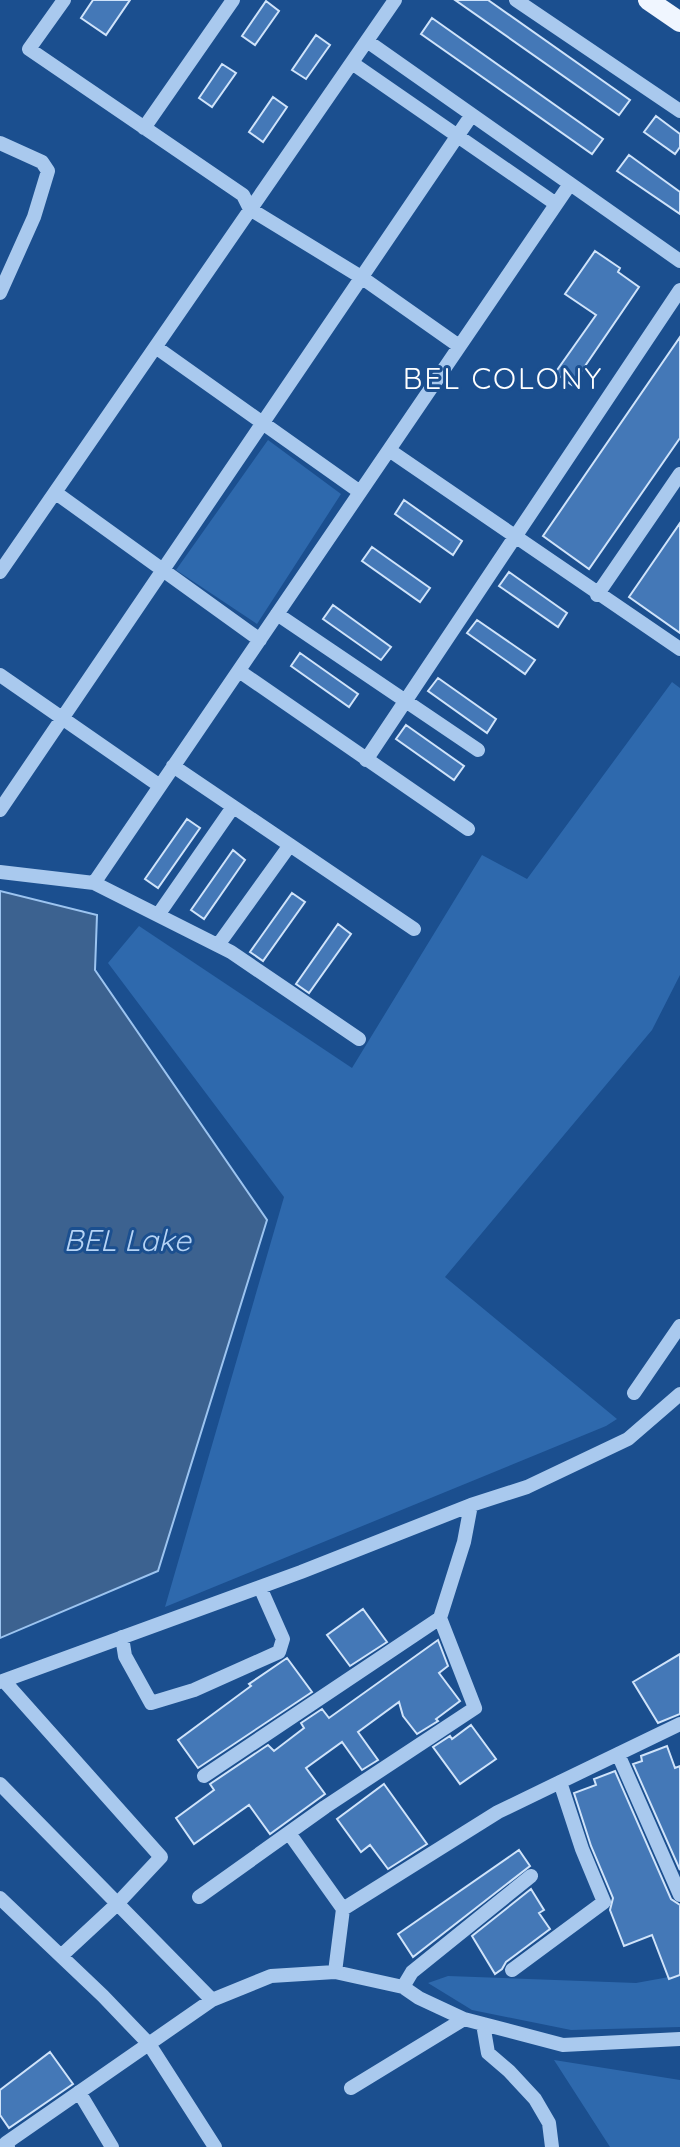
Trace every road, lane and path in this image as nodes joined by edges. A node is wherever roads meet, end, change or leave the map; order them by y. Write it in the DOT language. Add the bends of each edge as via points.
graph roads {
  1 [pos="64,0"];
  2 [pos="233,0"];
  3 [pos="395,0"];
  4 [pos="516,0"];
  5 [pos="648,0"];
  6 [pos="680,22"];
  7 [pos="367,41"];
  8 [pos="352,63"];
  9 [pos="680,111"];
  10 [pos="471,116"];
  11 [pos="144,128"];
  12 [pos="457,136"];
  13 [pos="0,143"];
  14 [pos="570,184"];
  15 [pos="556,204"];
  16 [pos="250,209"];
  17 [pos="680,261"];
  18 [pos="361,277"];
  19 [pos="680,290"];
  20 [pos="0,293"];
  21 [pos="459,346"];
  22 [pos="157,348"];
  23 [pos="262,423"];
  24 [pos="389,450"];
  25 [pos="680,474"];
  26 [pos="360,492"];
  27 [pos="56,493"];
  28 [pos="514,536"];
  29 [pos="162,571"];
  30 [pos="0,572"];
  31 [pos="597,595"];
  32 [pos="277,614"];
  33 [pos="260,640"];
  34 [pos="679,646"];
  35 [pos="239,671"];
  36 [pos="0,675"];
  37 [pos="404,701"];
  38 [pos="62,718"];
  39 [pos="478,750"];
  40 [pos="366,760"];
  41 [pos="173,766"];
  42 [pos="160,786"];
  43 [pos="233,807"];
  44 [pos="0,810"];
  45 [pos="468,829"];
  46 [pos="290,845"];
  47 [pos="0,872"];
  48 [pos="94,883"];
  49 [pos="158,915"];
  50 [pos="414,929"];
  51 [pos="218,945"];
  52 [pos="359,1039"];
  53 [pos="680,1326"];
  54 [pos="634,1393"];
  55 [pos="679,1400"];
  56 [pos="471,1505"];
  57 [pos="260,1587"];
  58 [pos="440,1618"];
  59 [pos="122,1637"];
  60 [pos="2,1681"];
  61 [pos="680,1724"];
  62 [pos="618,1754"];
  63 [pos="204,1776"];
  64 [pos="560,1782"];
  65 [pos="0,1784"];
  66 [pos="289,1833"];
  67 [pos="531,1876"];
  68 [pos="680,1895"];
  69 [pos="199,1897"];
  70 [pos="0,1898"];
  71 [pos="116,1905"];
  72 [pos="343,1909"];
  73 [pos="61,1956"];
  74 [pos="512,1970"];
  75 [pos="335,1972"];
  76 [pos="403,1987"];
  77 [pos="212,2000"];
  78 [pos="464,2019"];
  79 [pos="483,2024"];
  80 [pos="680,2039"];
  81 [pos="149,2044"];
  82 [pos="351,2088"];
  83 [pos="79,2092"];
  84 [pos="8,2147"];
  85 [pos="112,2147"];
  86 [pos="215,2147"];
  87 [pos="552,2147"];
  1 -- 11 [label="street" via="29,49"];
  2 -- 11 [label="street"];
  3 -- 7 [label="street"];
  4 -- 9 [label="street"];
  5 -- 6 [label="main road"];
  7 -- 8 [label="street"];
  7 -- 10 [label="street"];
  8 -- 12 [label="street"];
  8 -- 16 [label="street"];
  10 -- 12 [label="street"];
  10 -- 14 [label="street"];
  11 -- 16 [label="street" via="243,195"];
  12 -- 15 [label="street"];
  12 -- 18 [label="street"];
  13 -- 20 [label="street" via="42,162 48,171"];
  14 -- 15 [label="street"];
  14 -- 17 [label="street"];
  15 -- 21 [label="street"];
  16 -- 18 [label="street"];
  16 -- 22 [label="street"];
  18 -- 21 [label="street"];
  18 -- 23 [label="street"];
  19 -- 28 [label="street"];
  21 -- 24 [label="street"];
  22 -- 23 [label="street"];
  22 -- 27 [label="street"];
  23 -- 26 [label="street"];
  23 -- 29 [label="street"];
  24 -- 26 [label="street"];
  24 -- 28 [label="street"];
  25 -- 31 [label="street"];
  26 -- 32 [label="street"];
  27 -- 29 [label="street"];
  27 -- 30 [label="street"];
  28 -- 31 [label="street"];
  28 -- 37 [label="street"];
  29 -- 33 [label="street"];
  29 -- 38 [label="street"];
  31 -- 34 [label="street"];
  32 -- 33 [label="street"];
  32 -- 37 [label="street"];
  33 -- 35 [label="street"];
  35 -- 40 [label="street"];
  35 -- 41 [label="street"];
  36 -- 38 [label="street"];
  37 -- 39 [label="street"];
  37 -- 40 [label="street"];
  38 -- 42 [label="street"];
  38 -- 44 [label="street"];
  40 -- 45 [label="street"];
  41 -- 42 [label="street"];
  41 -- 43 [label="street"];
  42 -- 48 [label="street"];
  43 -- 46 [label="street"];
  43 -- 49 [label="street"];
  46 -- 50 [label="street"];
  46 -- 51 [label="street"];
  47 -- 48 [label="street"];
  48 -- 49 [label="street"];
  49 -- 51 [label="street"];
  51 -- 52 [label="street"];
  53 -- 54 [label="street"];
  55 -- 56 [label="street" via="628,1439 527,1487"];
  56 -- 57 [label="street"];
  56 -- 58 [label="street"];
  57 -- 59 [label="street"];
  57 -- 59 [label="street" via="283,1639 279,1652 194,1690 151,1703 125,1656"];
  58 -- 63 [label="street"];
  58 -- 66 [label="street" via="475,1708"];
  59 -- 60 [label="street"];
  60 -- 71 [label="street" via="161,1857"];
  61 -- 62 [label="street"];
  62 -- 64 [label="street"];
  62 -- 68 [label="street"];
  64 -- 72 [label="street" via="498,1812"];
  64 -- 74 [label="street" via="604,1902"];
  65 -- 71 [label="street"];
  66 -- 69 [label="street"];
  66 -- 72 [label="street"];
  67 -- 76 [label="street" via="412,1972"];
  70 -- 73 [label="street"];
  71 -- 73 [label="street"];
  71 -- 77 [label="street"];
  72 -- 75 [label="street"];
  73 -- 81 [label="street"];
  75 -- 76 [label="street"];
  75 -- 77 [label="street" via="271,1976"];
  76 -- 78 [label="street"];
  77 -- 81 [label="street"];
  78 -- 79 [label="street"];
  78 -- 82 [label="street"];
  79 -- 80 [label="street" via="563,2045"];
  79 -- 87 [label="street" via="488,2053 535,2099 549,2123"];
  81 -- 83 [label="street"];
  81 -- 86 [label="street"];
  83 -- 84 [label="street" via="6,2143"];
  83 -- 85 [label="street"];
}
